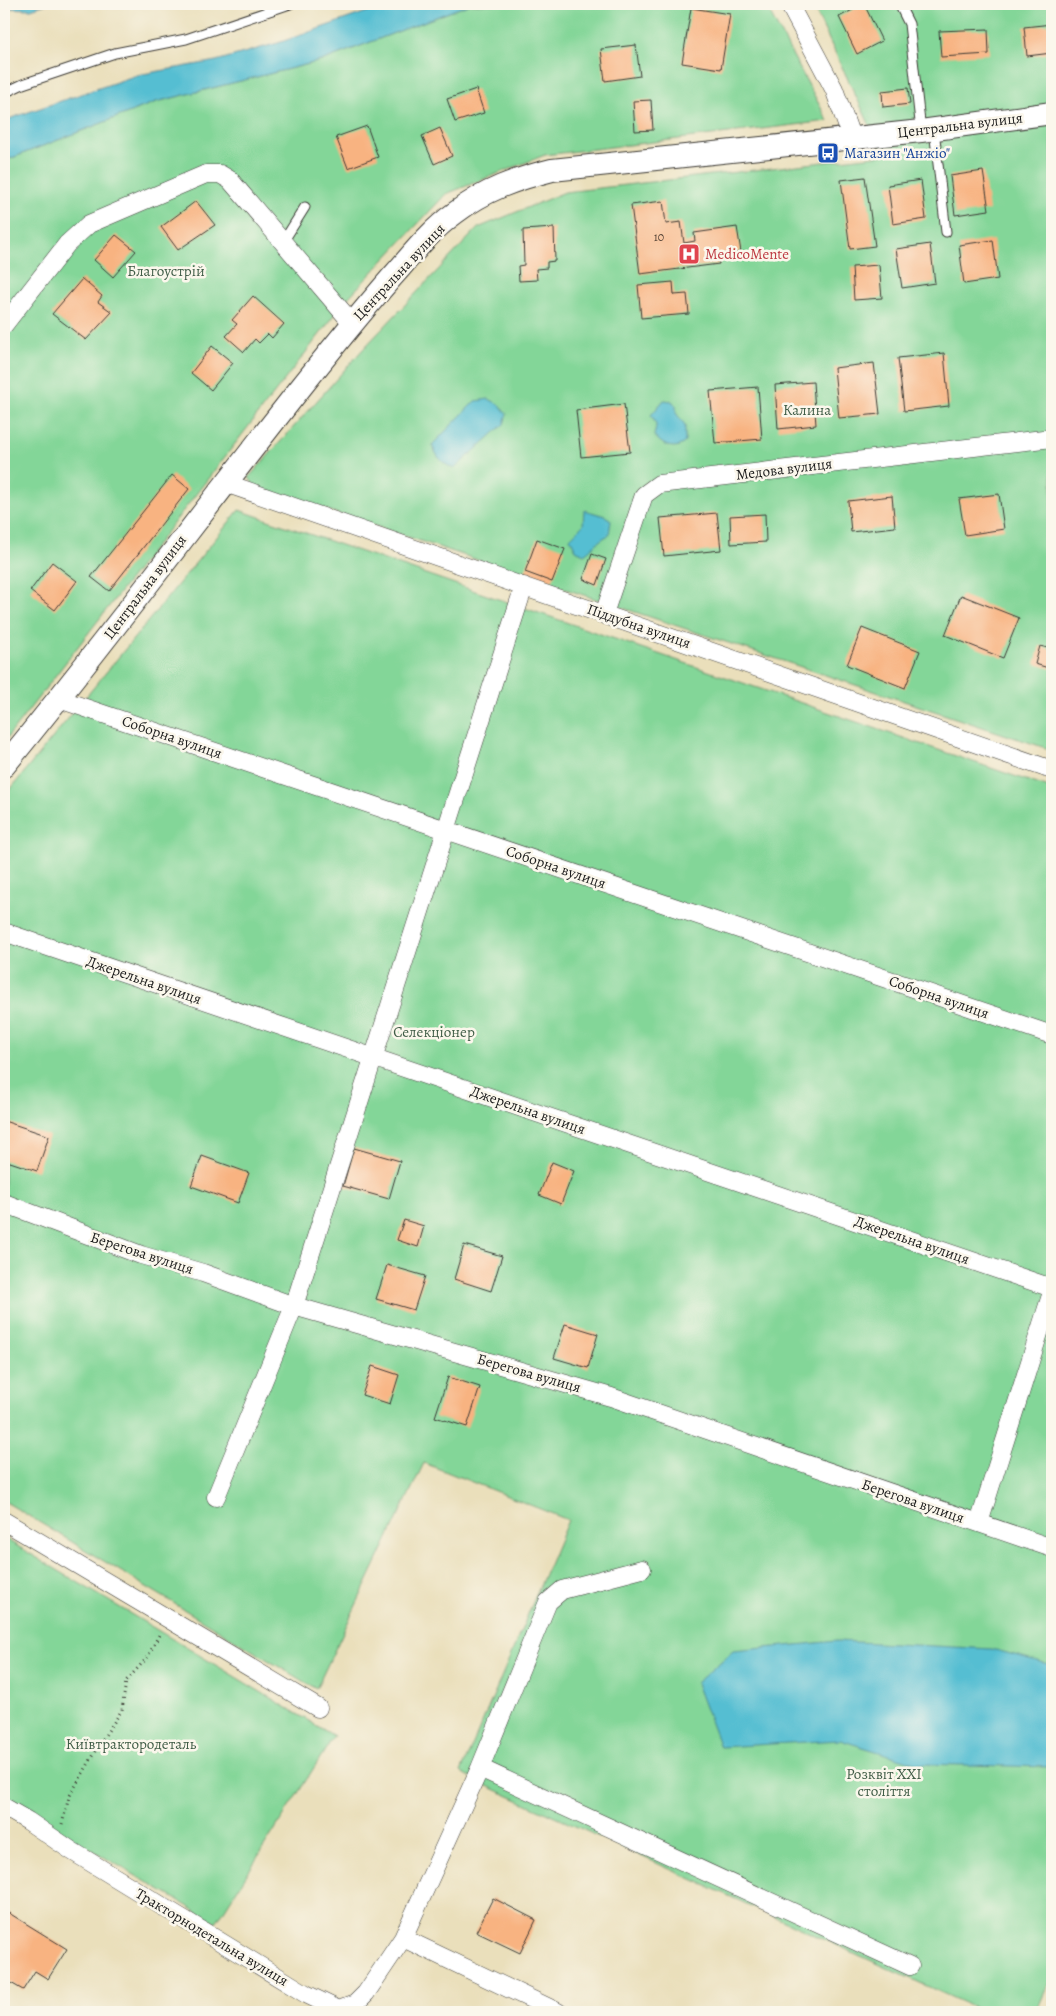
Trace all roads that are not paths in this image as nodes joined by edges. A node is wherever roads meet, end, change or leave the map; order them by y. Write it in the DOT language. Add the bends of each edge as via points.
graph roads {
  1 [pos="290,4"];
  2 [pos="789,4"];
  3 [pos="899,4"];
  4 [pos="4,93"];
  5 [pos="1052,113"];
  6 [pos="927,130"];
  7 [pos="852,139"];
  8 [pos="304,207"];
  9 [pos="946,232"];
  10 [pos="283,242"];
  11 [pos="352,323"];
  12 [pos="4,325"];
  13 [pos="1052,438"];
  14 [pos="225,483"];
  15 [pos="524,586"];
  16 [pos="604,614"];
  17 [pos="59,699"];
  18 [pos="4,766"];
  19 [pos="1052,770"];
  20 [pos="446,830"];
  21 [pos="4,932"];
  22 [pos="1052,1035"];
  23 [pos="374,1058"];
  24 [pos="4,1203"];
  25 [pos="1052,1288"];
  26 [pos="1052,1292"];
  27 [pos="294,1306"];
  28 [pos="216,1497"];
  29 [pos="4,1521"];
  30 [pos="979,1523"];
  31 [pos="1052,1548"];
  32 [pos="642,1569"];
  33 [pos="318,1708"];
  34 [pos="480,1768"];
  35 [pos="4,1808"];
  36 [pos="403,1938"];
  37 [pos="910,1966"];
  38 [pos="345,2010"];
  39 [pos="558,2012"];
  1 -- 4 [label="lane" via="186,39 115,53"];
  2 -- 7 [label="street" via="834,89"];
  3 -- 6 [label="lane" via="909,24"];
  5 -- 6 [label="street, Центральна вулиця"];
  6 -- 7 [label="street, Центральна вулиця"];
  6 -- 9 [label="lane"];
  7 -- 11 [label="street, Центральна вулиця" via="552,170 514,180 454,214 416,250"];
  8 -- 10 [label="lane"];
  10 -- 11 [label="street"];
  10 -- 12 [label="street" via="230,180 220,174 206,174 89,224 67,244"];
  11 -- 14 [label="street, Центральна вулиця"];
  13 -- 16 [label="street, Медова вулиця" via="659,484 644,495"];
  14 -- 15 [label="street, Піддубна вулиця"];
  14 -- 17 [label="street, Центральна вулиця"];
  15 -- 16 [label="street, Піддубна вулиця"];
  15 -- 20 [label="street"];
  16 -- 19 [label="street, Піддубна вулиця"];
  17 -- 18 [label="street, Центральна вулиця"];
  17 -- 20 [label="street, Соборна вулиця"];
  20 -- 22 [label="street, Соборна вулиця"];
  20 -- 23 [label="street"];
  21 -- 23 [label="street, Джерельна вулиця"];
  23 -- 25 [label="street, Джерельна вулиця"];
  23 -- 27 [label="street"];
  24 -- 27 [label="street, Берегова вулиця" via="141,1255 203,1273"];
  26 -- 30 [label="street"];
  27 -- 28 [label="street"];
  27 -- 30 [label="street, Берегова вулиця" via="611,1397"];
  29 -- 33 [label="street"];
  30 -- 31 [label="street, Берегова вулиця"];
  32 -- 34 [label="street, Тракторнодетальна вулиця" via="562,1590 548,1602"];
  34 -- 36 [label="street, Тракторнодетальна вулиця"];
  34 -- 37 [label="street"];
  35 -- 38 [label="street, Тракторнодетальна вулиця" via="306,1994"];
  36 -- 38 [label="street, Тракторнодетальна вулиця" via="366,1993"];
  36 -- 39 [label="street"];
}
